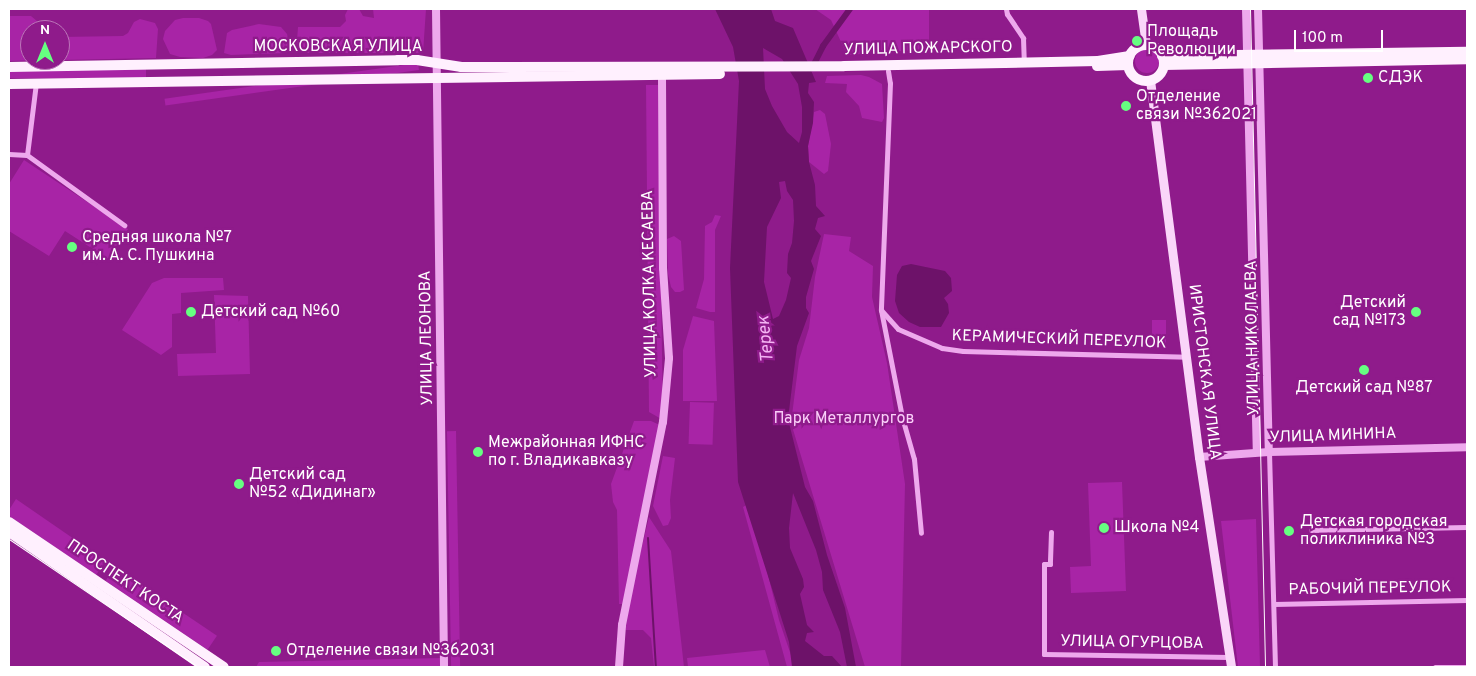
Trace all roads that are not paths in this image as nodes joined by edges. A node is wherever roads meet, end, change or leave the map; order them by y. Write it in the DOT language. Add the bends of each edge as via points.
graph roads {
  1 [pos="436,9"];
  2 [pos="1006,9"];
  3 [pos="1141,9"];
  4 [pos="1246,9"];
  5 [pos="1258,9"];
  6 [pos="1146,45"];
  7 [pos="1467,52"];
  8 [pos="1247,59"];
  9 [pos="1260,59"];
  10 [pos="1467,59"];
  11 [pos="1129,61"];
  12 [pos="1163,61"];
  13 [pos="1024,62"];
  14 [pos="437,63"];
  15 [pos="9,67"];
  16 [pos="844,69"];
  17 [pos="727,70"];
  18 [pos="888,71"];
  19 [pos="662,75"];
  20 [pos="438,78"];
  21 [pos="1150,80"];
  22 [pos="36,83"];
  23 [pos="9,84"];
  24 [pos="9,154"];
  25 [pos="27,155"];
  26 [pos="124,226"];
  27 [pos="881,310"];
  28 [pos="1187,358"];
  29 [pos="1467,447"];
  30 [pos="1257,452"];
  31 [pos="1269,452"];
  32 [pos="1199,457"];
  33 [pos="9,522"];
  34 [pos="1467,527"];
  35 [pos="1311,530"];
  36 [pos="9,532"];
  37 [pos="1052,532"];
  38 [pos="921,533"];
  39 [pos="1467,600"];
  40 [pos="1274,604"];
  41 [pos="1229,657"];
  42 [pos="205,667"];
  43 [pos="224,667"];
  44 [pos="444,667"];
  45 [pos="618,667"];
  46 [pos="1231,667"];
  47 [pos="1276,667"];
  48 [pos="1435,667"];
  49 [pos="1467,667"];
  1 -- 14 [label="street, УЛИЦА ЛЕОНОВА"];
  2 -- 13 [label="street" via="1023,38"];
  3 -- 6 [label="main road"];
  4 -- 8 [label="street, УЛИЦА НИКОЛАЕВА"];
  5 -- 9 [label="street, УЛИЦА НИКОЛАЕВА"];
  6 -- 11 [label="main road" via="1133,50"];
  6 -- 12 [label="main road" via="1156,48"];
  7 -- 9 [label="main road"];
  8 -- 9 [label="main road"];
  8 -- 12 [label="main road"];
  8 -- 30 [label="street, УЛИЦА НИКОЛАЕВА"];
  9 -- 10 [label="main road"];
  9 -- 31 [label="street, УЛИЦА НИКОЛАЕВА"];
  11 -- 13 [label="main road, УЛИЦА ПОЖАРСКОГО"];
  11 -- 18 [label="main road, УЛИЦА ПОЖАРСКОГО"];
  11 -- 21 [label="main road" via="1134,76"];
  12 -- 21 [label="main road" via="1159,74"];
  13 -- 16 [label="main road, УЛИЦА ПОЖАРСКОГО"];
  14 -- 15 [label="main road, МОСКОВСКАЯ УЛИЦА" via="398,60"];
  14 -- 17 [label="main road, МОСКОВСКАЯ УЛИЦА" via="461,67"];
  14 -- 20 [label="street, УЛИЦА ЛЕОНОВА"];
  16 -- 17 [label="main road, УЛИЦА ПОЖАРСКОГО"];
  16 -- 18 [label="main road, УЛИЦА ПОЖАРСКОГО"];
  17 -- 19 [label="main road, МОСКОВСКАЯ УЛИЦА"];
  18 -- 27 [label="street"];
  19 -- 20 [label="main road, МОСКОВСКАЯ УЛИЦА"];
  19 -- 45 [label="street, УЛИЦА КОЛКА КЕСАЕВА" via="663,268 669,358 663,422 622,625"];
  20 -- 22 [label="main road, МОСКОВСКАЯ УЛИЦА"];
  20 -- 44 [label="street, УЛИЦА ЛЕОНОВА"];
  21 -- 28 [label="main road, ИРИСТОНСКАЯ УЛИЦА"];
  22 -- 23 [label="main road, МОСКОВСКАЯ УЛИЦА"];
  22 -- 25 [label="street"];
  24 -- 25 [label="street"];
  25 -- 26 [label="street"];
  27 -- 28 [label="street, КЕРАМИЧЕСКИЙ ПЕРЕУЛОК" via="898,329 949,349"];
  27 -- 38 [label="street" via="902,417 914,459"];
  28 -- 32 [label="main road, ИРИСТОНСКАЯ УЛИЦА"];
  29 -- 31 [label="street, УЛИЦА МИНИНА"];
  30 -- 31 [label="street, УЛИЦА МИНИНА"];
  30 -- 32 [label="street, УЛИЦА МИНИНА"];
  31 -- 40 [label="street, УЛИЦА НИКОЛАЕВА"];
  32 -- 41 [label="main road, ИРИСТОНСКАЯ УЛИЦА"];
  33 -- 43 [label="main road, ПРОСПЕКТ КОСТА"];
  34 -- 35 [label="street"];
  36 -- 42 [label="main road, ПРОСПЕКТ КОСТА"];
  37 -- 41 [label="street, УЛИЦА ОГУРЦОВА" via="1050,564 1044,564 1044,654"];
  39 -- 40 [label="street, РАБОЧИЙ ПЕРЕУЛОК"];
  40 -- 47 [label="street, УЛИЦА НИКОЛАЕВА"];
  41 -- 46 [label="main road, ИРИСТОНСКАЯ УЛИЦА"];
  48 -- 49 [label="street"];
}
